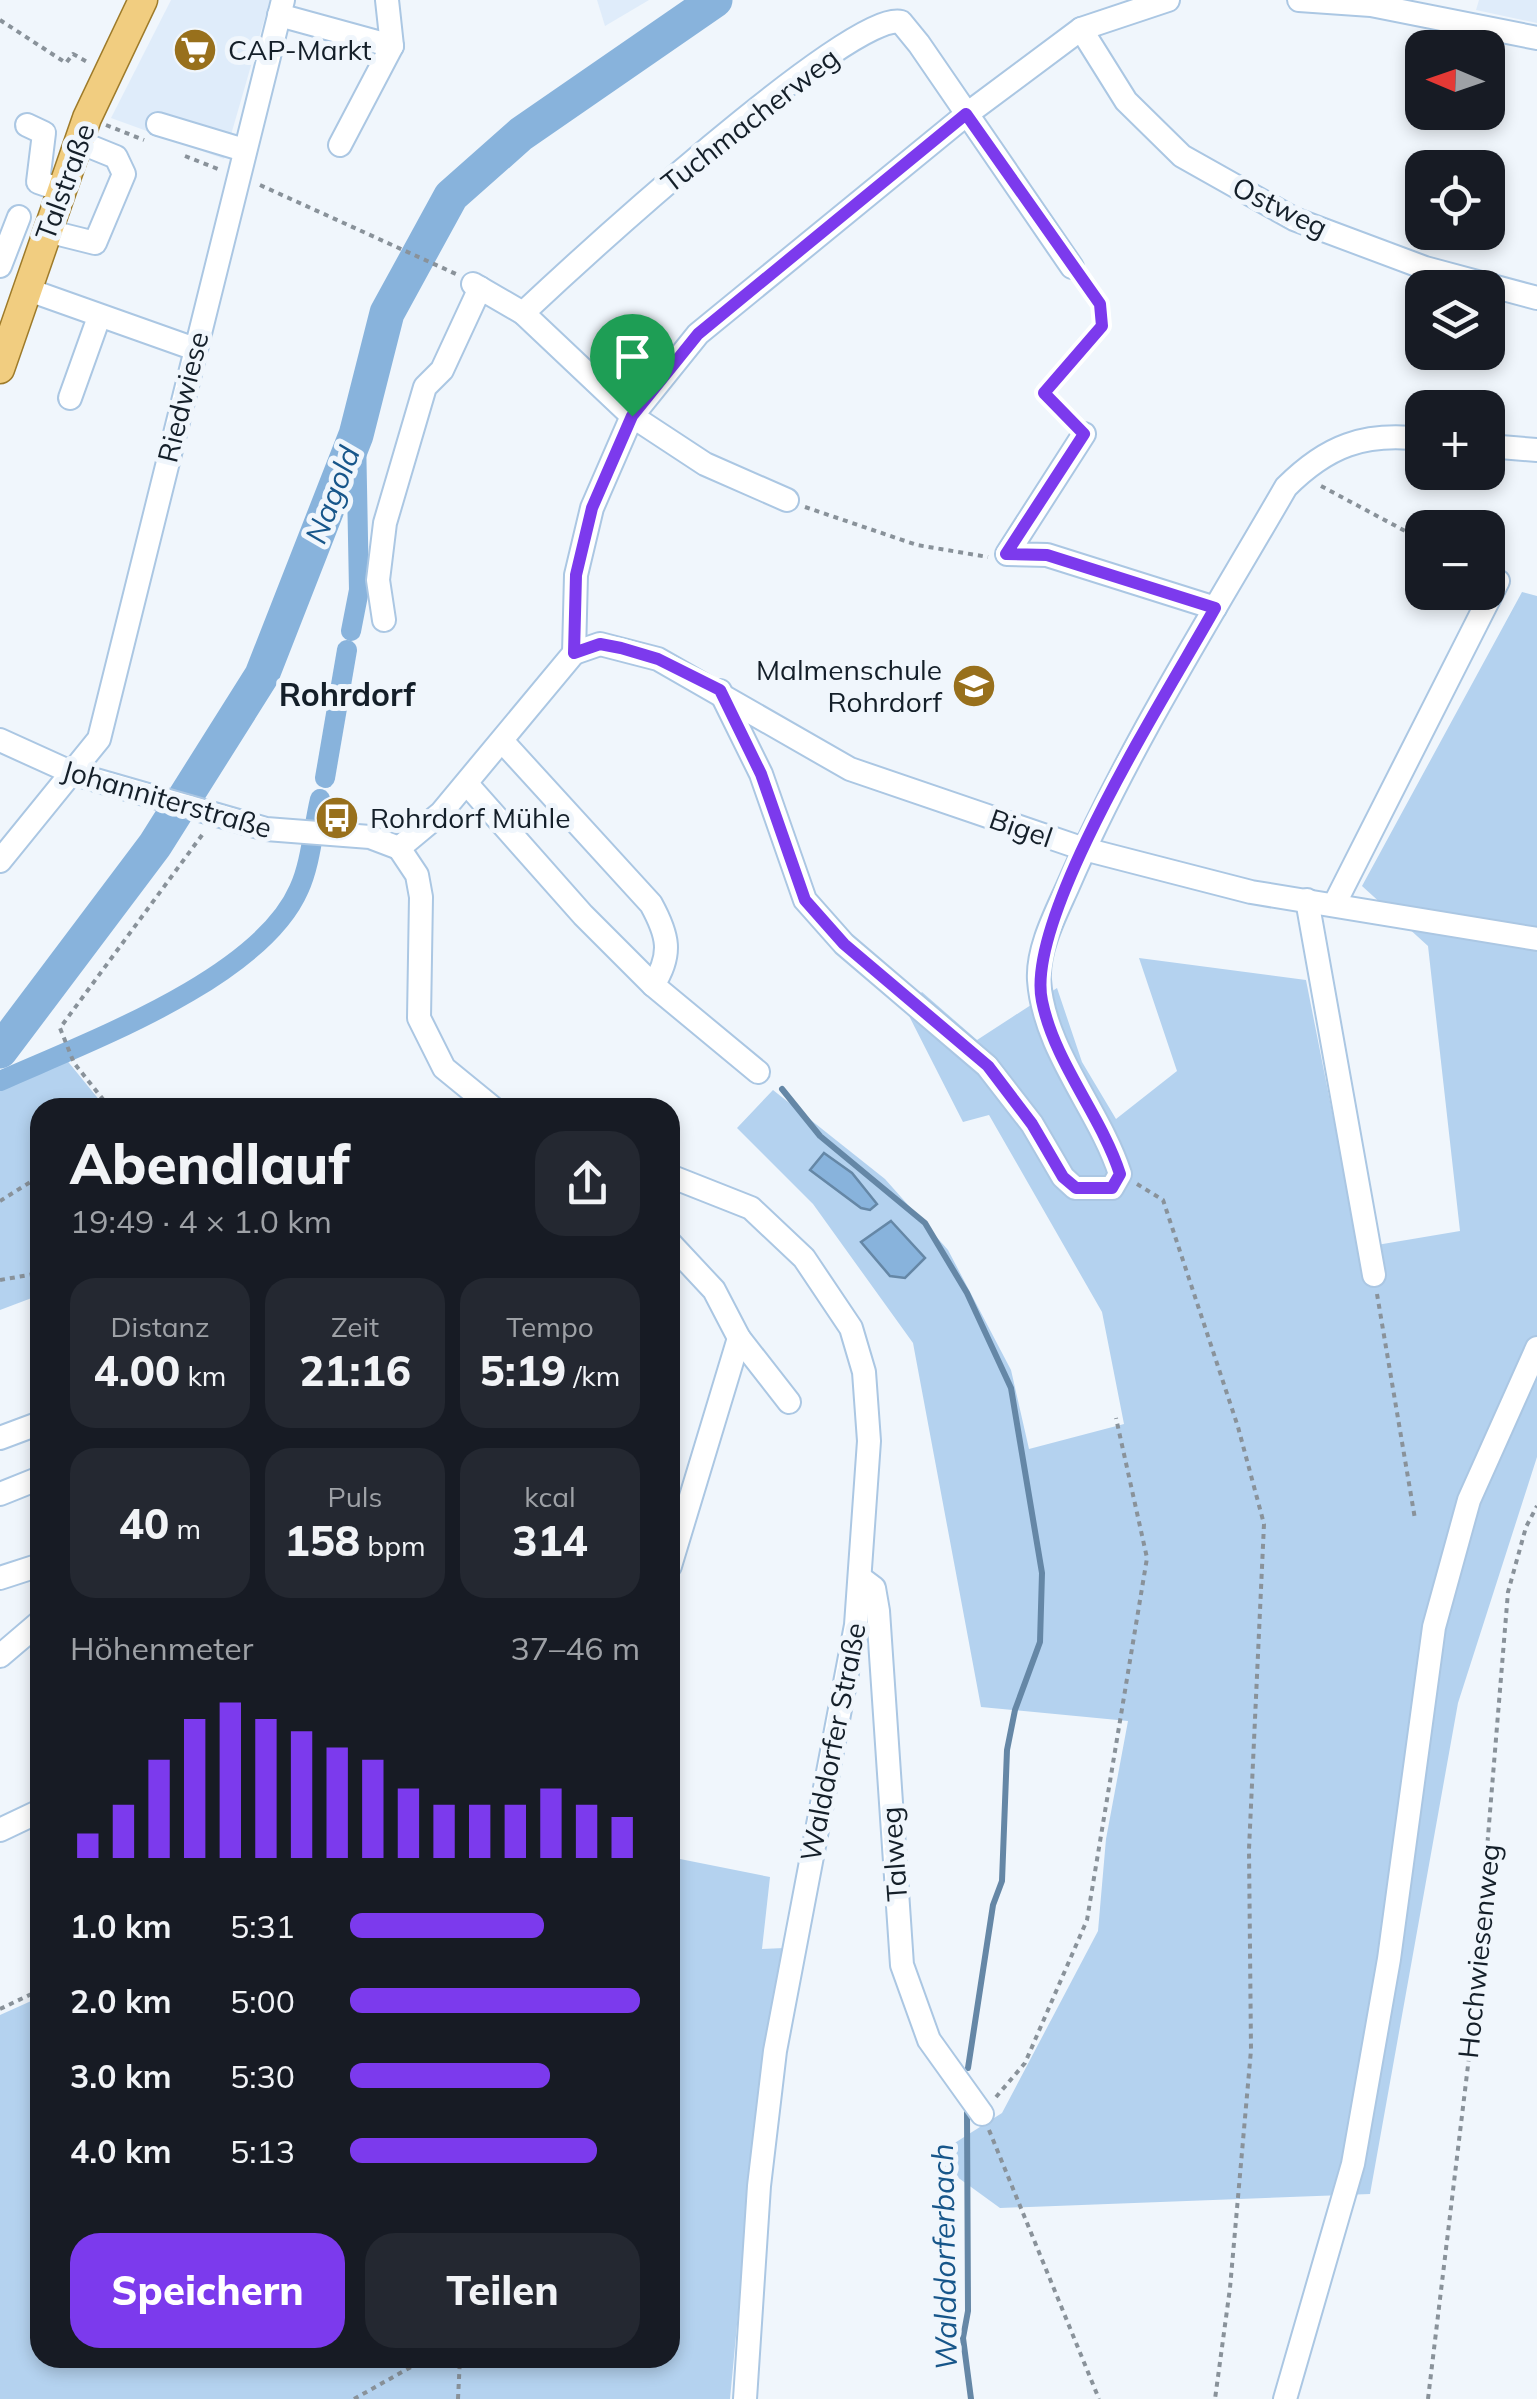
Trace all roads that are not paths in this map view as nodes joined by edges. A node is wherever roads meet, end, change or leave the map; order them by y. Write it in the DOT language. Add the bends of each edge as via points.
graph roads {
  1 [pos="143,0"];
  2 [pos="387,0"];
  3 [pos="1168,0"];
  4 [pos="1299,0"];
  5 [pos="281,8"];
  6 [pos="1081,29"];
  7 [pos="1537,38"];
  8 [pos="392,46"];
  9 [pos="966,114"];
  10 [pos="28,124"];
  11 [pos="158,124"];
  12 [pos="79,142"];
  13 [pos="340,145"];
  14 [pos="244,150"];
  15 [pos="62,190"];
  16 [pos="19,218"];
  17 [pos="47,231"];
  18 [pos="2,258"];
  19 [pos="1072,267"];
  20 [pos="30,277"];
  21 [pos="1537,298"];
  22 [pos="523,313"];
  23 [pos="99,317"];
  24 [pos="195,349"];
  25 [pos="0,369"];
  26 [pos="70,398"];
  27 [pos="632,416"];
  28 [pos="1084,434"];
  29 [pos="1405,438"];
  30 [pos="1505,447"];
  31 [pos="1537,450"];
  32 [pos="786,500"];
  33 [pos="1215,608"];
  34 [pos="1483,610"];
  35 [pos="384,620"];
  36 [pos="574,653"];
  37 [pos="720,690"];
  38 [pos="0,740"];
  39 [pos="503,742"];
  40 [pos="75,774"];
  41 [pos="467,784"];
  42 [pos="399,848"];
  43 [pos="1084,850"];
  44 [pos="0,862"];
  45 [pos="1307,900"];
  46 [pos="1335,903"];
  47 [pos="1537,938"];
  48 [pos="653,985"];
  49 [pos="758,1072"];
  50 [pos="472,1098"];
  51 [pos="680,1180"];
  52 [pos="680,1254"];
  53 [pos="1374,1274"];
  54 [pos="739,1338"];
  55 [pos="1537,1348"];
  56 [pos="789,1402"];
  57 [pos="30,1427"];
  58 [pos="0,1438"];
  59 [pos="30,1482"];
  60 [pos="0,1494"];
  61 [pos="680,1533"];
  62 [pos="30,1568"];
  63 [pos="0,1578"];
  64 [pos="862,1579"];
  65 [pos="30,1631"];
  66 [pos="0,1656"];
  67 [pos="30,1816"];
  68 [pos="0,1830"];
  69 [pos="982,2114"];
  70 [pos="745,2399"];
  71 [pos="1285,2399"];
  1 -- 12 [label="main road, Talstraße"];
  2 -- 8 [label="street"];
  3 -- 6 [label="street"];
  4 -- 7 [label="street" via="1371,5"];
  5 -- 8 [label="street, Riedwiese"];
  5 -- 14 [label="street, Riedwiese"];
  6 -- 9 [label="street"];
  6 -- 21 [label="street, Ostweg" via="1126,102 1182,156 1294,219 1425,268"];
  8 -- 13 [label="street"];
  9 -- 19 [label="street, Tuchmacherweg"];
  9 -- 22 [label="street, Tuchmacherweg" via="901,22 885,20 704,150"];
  9 -- 27 [label="street" via="698,334"];
  10 -- 15 [label="street" via="44,133 38,182"];
  11 -- 14 [label="street"];
  12 -- 15 [label="main road, Talstraße"];
  12 -- 17 [label="street" via="116,157 124,174 94,243"];
  14 -- 24 [label="street, Riedwiese"];
  15 -- 17 [label="main road, Talstraße"];
  16 -- 18 [label="street"];
  17 -- 20 [label="main road, Talstraße"];
  18 -- 20 [label="street"];
  20 -- 23 [label="street"];
  20 -- 25 [label="main road, Talstraße"];
  22 -- 27 [label="street"];
  22 -- 35 [label="street" via="470,282 442,370 426,387 385,523 378,580"];
  23 -- 24 [label="street"];
  23 -- 26 [label="street"];
  24 -- 40 [label="street, Riedwiese" via="99,739"];
  27 -- 32 [label="street" via="704,464"];
  27 -- 36 [label="street" via="592,508 576,575"];
  28 -- 33 [label="street" via="1006,554 1047,555"];
  29 -- 33 [label="street" via="1345,444 1320,455 1286,486"];
  30 -- 31 [label="street"];
  33 -- 43 [label="street"];
  34 -- 46 [label="street"];
  36 -- 37 [label="street, Bigel" via="600,644 621,648"];
  36 -- 39 [label="street"];
  37 -- 43 [label="street, Bigel" via="850,769"];
  37 -- 43 [label="street" via="761,774 805,900 844,944 988,1066 1063,1177 1076,1188 1100,1190 1112,1188 1120,1174 1054,1035 1038,974"];
  38 -- 40 [label="street, Johanniterstraße"];
  39 -- 41 [label="street"];
  39 -- 48 [label="street" via="651,904 667,932 668,954"];
  40 -- 42 [label="street, Johanniterstraße" via="294,834 370,837"];
  40 -- 44 [label="street, Riedwiese"];
  41 -- 42 [label="street"];
  41 -- 48 [label="street"];
  42 -- 50 [label="street" via="418,874 421,897 419,1018 444,1068"];
  43 -- 45 [label="street, Bigel"];
  45 -- 46 [label="street, Bigel"];
  45 -- 53 [label="street"];
  46 -- 47 [label="street, Bigel"];
  48 -- 49 [label="street"];
  51 -- 64 [label="street, Walddorfer Straße" via="750,1208 804,1258 851,1328 864,1372 869,1440"];
  52 -- 54 [label="street" via="714,1290"];
  54 -- 56 [label="street"];
  54 -- 61 [label="street"];
  55 -- 71 [label="street" via="1469,1500 1434,1627 1389,1959 1353,2164"];
  57 -- 58 [label="street"];
  59 -- 60 [label="street"];
  62 -- 63 [label="street"];
  64 -- 69 [label="street, Talweg" via="874,1588 878,1611 902,1965 930,2040"];
  64 -- 70 [label="street, Walddorfer Straße" via="775,2051"];
  65 -- 66 [label="street"];
  67 -- 68 [label="street"];
}
